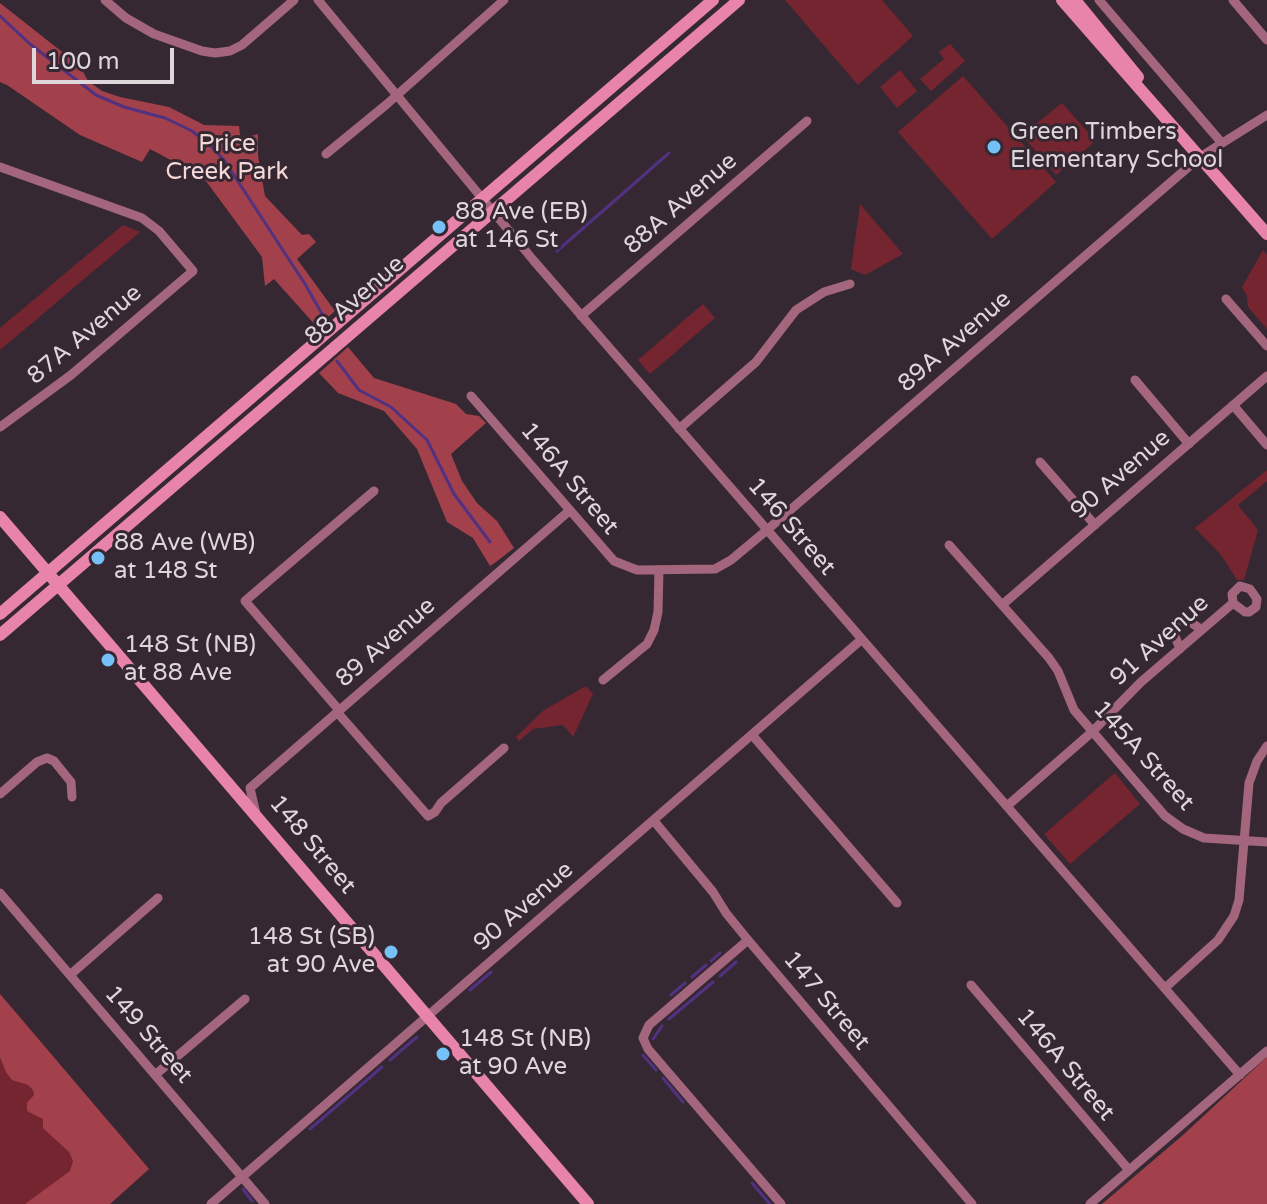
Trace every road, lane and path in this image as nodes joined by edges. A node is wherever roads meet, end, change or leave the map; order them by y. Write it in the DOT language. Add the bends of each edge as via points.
graph roads {
  1 [pos="105,0"];
  2 [pos="294,0"];
  3 [pos="318,0"];
  4 [pos="504,0"];
  5 [pos="713,0"];
  6 [pos="739,0"];
  7 [pos="1062,0"];
  8 [pos="1075,0"];
  9 [pos="1099,0"];
  10 [pos="1233,0"];
  11 [pos="1267,40"];
  12 [pos="397,95"];
  13 [pos="1267,115"];
  14 [pos="807,121"];
  15 [pos="1221,142"];
  16 [pos="326,154"];
  17 [pos="1199,156"];
  18 [pos="0,167"];
  19 [pos="483,200"];
  20 [pos="493,212"];
  21 [pos="1267,234"];
  22 [pos="850,284"];
  23 [pos="1226,299"];
  24 [pos="581,316"];
  25 [pos="1267,346"];
  26 [pos="1267,376"];
  27 [pos="1135,380"];
  28 [pos="471,396"];
  29 [pos="1233,405"];
  30 [pos="0,427"];
  31 [pos="679,429"];
  32 [pos="1189,444"];
  33 [pos="1267,445"];
  34 [pos="1040,462"];
  35 [pos="374,491"];
  36 [pos="569,511"];
  37 [pos="0,517"];
  38 [pos="1095,525"];
  39 [pos="767,530"];
  40 [pos="949,545"];
  41 [pos="659,570"];
  42 [pos="47,572"];
  43 [pos="58,584"];
  44 [pos="1233,603"];
  45 [pos="1002,605"];
  46 [pos="0,614"];
  47 [pos="1202,630"];
  48 [pos="0,635"];
  49 [pos="862,639"];
  50 [pos="1180,649"];
  51 [pos="603,680"];
  52 [pos="338,711"];
  53 [pos="1092,732"];
  54 [pos="753,736"];
  55 [pos="1267,746"];
  56 [pos="504,748"];
  57 [pos="0,794"];
  58 [pos="72,797"];
  59 [pos="1007,806"];
  60 [pos="256,814"];
  61 [pos="654,821"];
  62 [pos="1244,841"];
  63 [pos="1267,842"];
  64 [pos="0,893"];
  65 [pos="158,898"];
  66 [pos="897,903"];
  67 [pos="748,940"];
  68 [pos="70,975"];
  69 [pos="971,985"];
  70 [pos="1165,988"];
  71 [pos="245,999"];
  72 [pos="428,1016"];
  73 [pos="1267,1051"];
  74 [pos="155,1075"];
  75 [pos="1240,1075"];
  76 [pos="1129,1170"];
  77 [pos="242,1177"];
  78 [pos="583,1202"];
  79 [pos="211,1204"];
  80 [pos="265,1204"];
  81 [pos="781,1204"];
  82 [pos="972,1204"];
  83 [pos="1090,1204"];
  1 -- 2 [label="street" via="135,24 202,51 230,51"];
  3 -- 12 [label="street, 146 Street"];
  4 -- 12 [label="street"];
  5 -- 19 [label="main road, 88 Avenue"];
  6 -- 20 [label="main road, 88 Avenue"];
  7 -- 17 [label="main road"];
  8 -- 17 [label="main road"];
  9 -- 15 [label="street"];
  10 -- 11 [label="street"];
  12 -- 16 [label="street"];
  12 -- 19 [label="street, 146 Street"];
  13 -- 15 [label="street, 89A Avenue"];
  14 -- 24 [label="street, 88A Avenue"];
  15 -- 17 [label="street, 89A Avenue"];
  17 -- 21 [label="main road"];
  17 -- 39 [label="street, 89A Avenue"];
  18 -- 30 [label="street, 87A Avenue" via="137,215 154,226 193,271 71,375"];
  19 -- 20 [label="street, 146 Street"];
  19 -- 42 [label="main road, 88 Avenue"];
  20 -- 24 [label="street, 146 Street"];
  20 -- 43 [label="main road, 88 Avenue"];
  22 -- 31 [label="street" via="824,292 796,310 756,362"];
  23 -- 25 [label="street"];
  24 -- 31 [label="street, 146 Street"];
  26 -- 29 [label="street, 90 Avenue"];
  27 -- 32 [label="street"];
  28 -- 36 [label="street, 146A Street"];
  29 -- 32 [label="street, 90 Avenue"];
  29 -- 33 [label="street"];
  31 -- 39 [label="street, 146 Street"];
  32 -- 38 [label="street, 90 Avenue"];
  34 -- 38 [label="street"];
  35 -- 52 [label="street" via="245,601"];
  36 -- 41 [label="street, 146A Street" via="614,561"];
  36 -- 52 [label="street, 89 Avenue"];
  37 -- 42 [label="main road, 148 Street"];
  38 -- 45 [label="street, 90 Avenue"];
  39 -- 41 [label="street, 89A Avenue" via="715,569"];
  39 -- 49 [label="street, 146 Street"];
  40 -- 45 [label="street, 145A Street"];
  41 -- 51 [label="street" via="658,612 647,644"];
  42 -- 43 [label="main road, 148 Street"];
  42 -- 46 [label="main road, 88 Avenue"];
  43 -- 48 [label="main road, 88 Avenue"];
  43 -- 60 [label="main road, 148 Street"];
  44 -- 47 [label="street, 91 Avenue"];
  45 -- 53 [label="street, 145A Street" via="1049,658 1074,710"];
  47 -- 50 [label="street, 91 Avenue"];
  47 -- 50 [label="street" via="1186,619 1177,621 1172,629"];
  49 -- 54 [label="street, 90 Avenue"];
  49 -- 59 [label="street, 146 Street"];
  50 -- 53 [label="street, 91 Avenue"];
  52 -- 56 [label="street" via="428,816"];
  52 -- 60 [label="street, 89 Avenue" via="250,788"];
  53 -- 59 [label="street, 91 Avenue"];
  53 -- 62 [label="street, 145A Street" via="1173,822 1204,838"];
  54 -- 61 [label="street, 90 Avenue"];
  54 -- 66 [label="street"];
  55 -- 62 [label="street" via="1251,776"];
  57 -- 58 [label="street" via="47,758 71,782"];
  59 -- 70 [label="street, 146 Street"];
  60 -- 72 [label="main road, 148 Street"];
  61 -- 67 [label="street, 147 Street"];
  61 -- 72 [label="street, 90 Avenue"];
  62 -- 63 [label="street, 145A Street"];
  62 -- 70 [label="street" via="1239,900 1230,924"];
  64 -- 68 [label="street, 149 Street"];
  65 -- 68 [label="street"];
  67 -- 81 [label="street" via="649,1025 643,1038"];
  67 -- 82 [label="street, 147 Street"];
  68 -- 74 [label="street, 149 Street"];
  69 -- 76 [label="street, 146A Street"];
  70 -- 75 [label="street, 146 Street"];
  71 -- 74 [label="street"];
  72 -- 77 [label="street, 90 Avenue"];
  72 -- 78 [label="main road, 148 Street"];
  73 -- 75 [label="street"];
  74 -- 77 [label="street, 149 Street"];
  75 -- 76 [label="street"];
  76 -- 83 [label="street"];
  77 -- 79 [label="street, 90 Avenue"];
  77 -- 80 [label="street, 149 Street"];
}
